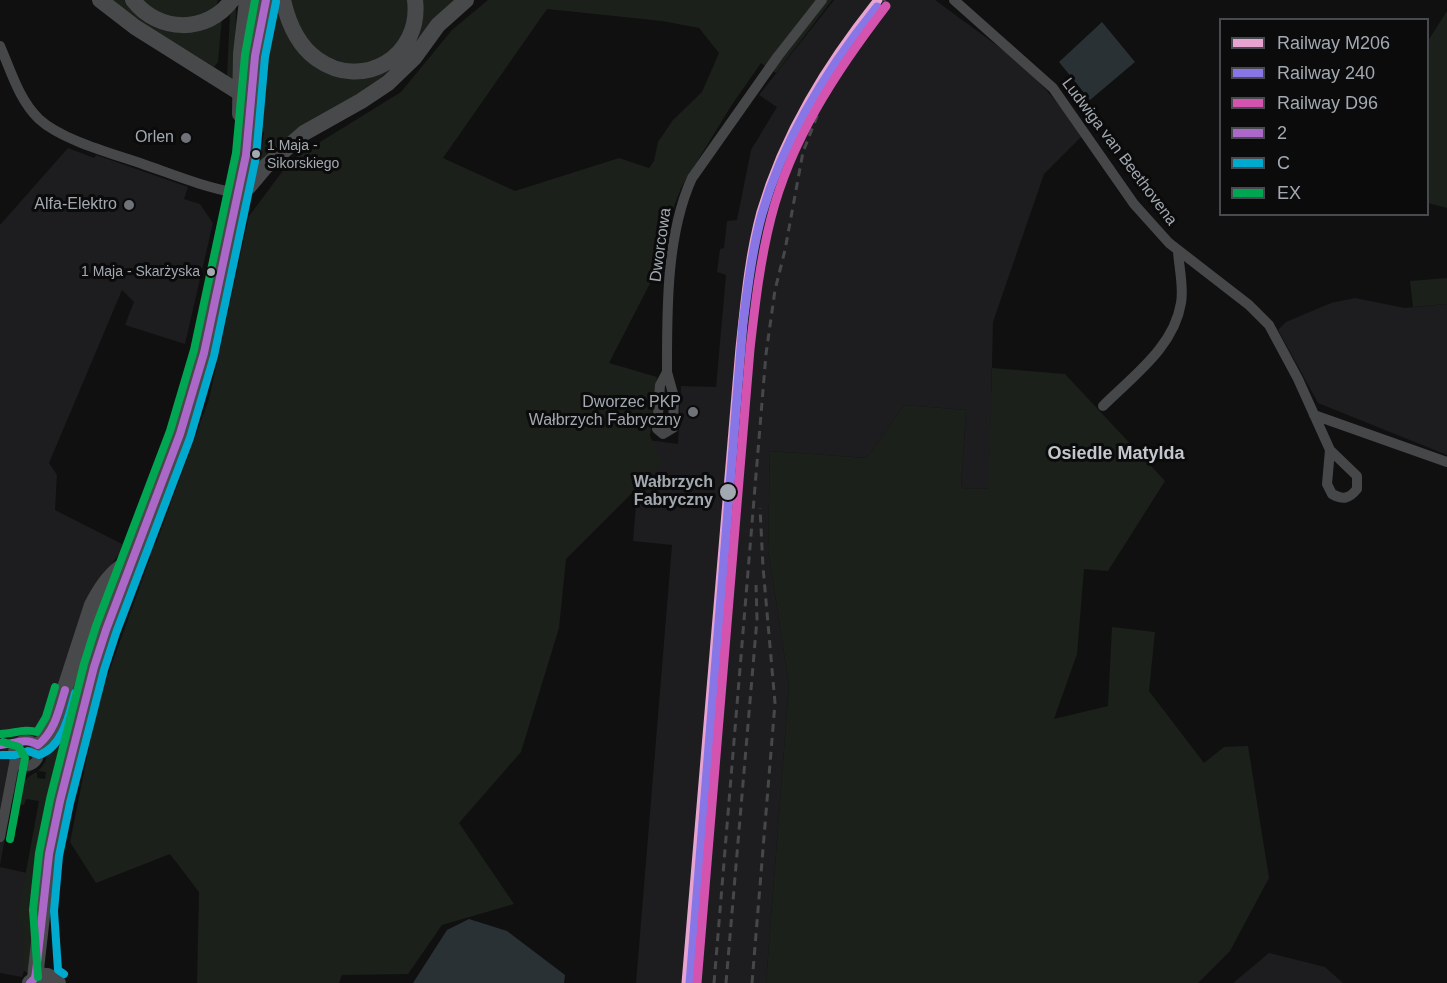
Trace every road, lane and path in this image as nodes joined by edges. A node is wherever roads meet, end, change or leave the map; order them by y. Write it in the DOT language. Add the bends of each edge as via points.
graph roads {
  1 [pos="100,0"];
  2 [pos="133,0"];
  3 [pos="232,0"];
  4 [pos="247,0"];
  5 [pos="266,0"];
  6 [pos="283,0"];
  7 [pos="415,0"];
  8 [pos="466,0"];
  9 [pos="822,0"];
  10 [pos="954,0"];
  11 [pos="0,46"];
  12 [pos="240,93"];
  13 [pos="237,193"];
  14 [pos="1178,251"];
  15 [pos="667,372"];
  16 [pos="1103,406"];
  17 [pos="1314,415"];
  18 [pos="1330,450"];
  19 [pos="1447,462"];
  20 [pos="132,562"];
  21 [pos="38,746"];
  22 [pos="15,759"];
  23 [pos="27,766"];
  24 [pos="11,788"];
  25 [pos="0,837"];
  26 [pos="38,981"];
  1 -- 12 [label="main road" via="135,27"];
  2 -- 3 [label="main road" via="159,22 184,25 210,20"];
  4 -- 12 [label="main road"];
  5 -- 13 [label="main road" via="255,56 246,155"];
  6 -- 7 [label="main road" via="292,29 306,49 327,65 352,71 383,65 405,47 414,28"];
  8 -- 13 [label="main road" via="438,25 414,58 388,83 304,133"];
  9 -- 15 [label="street, Dworcowa" via="778,56 692,178 683,197 673,251"];
  10 -- 14 [label="street, Ludwiga van Beethovena" via="1053,88 1134,204"];
  11 -- 13 [label="street" via="24,100 40,120 97,148"];
  12 -- 13 [label="main road"];
  13 -- 20 [label="main road" via="204,353 180,434"];
  14 -- 16 [label="street" via="1182,302 1173,330 1161,348"];
  14 -- 17 [label="street, Ludwiga van Beethovena" via="1269,325"];
  15 -- 15 [label="street, Dworcowa" via="660,385 657,429 663,434 673,429 674,397"];
  17 -- 18 [label="street, Ludwiga van Beethovena"];
  17 -- 19 [label="street"];
  20 -- 21 [label="main road" via="120,566 99,592 51,731"];
  20 -- 26 [label="main road" via="106,630 76,734 49,854"];
  21 -- 22 [label="street" via="31,740 20,741 14,748"];
  21 -- 23 [label="street" via="38,760"];
  22 -- 23 [label="street"];
  22 -- 24 [label="street"];
  23 -- 24 [label="street"];
  24 -- 25 [label="street"];
}
